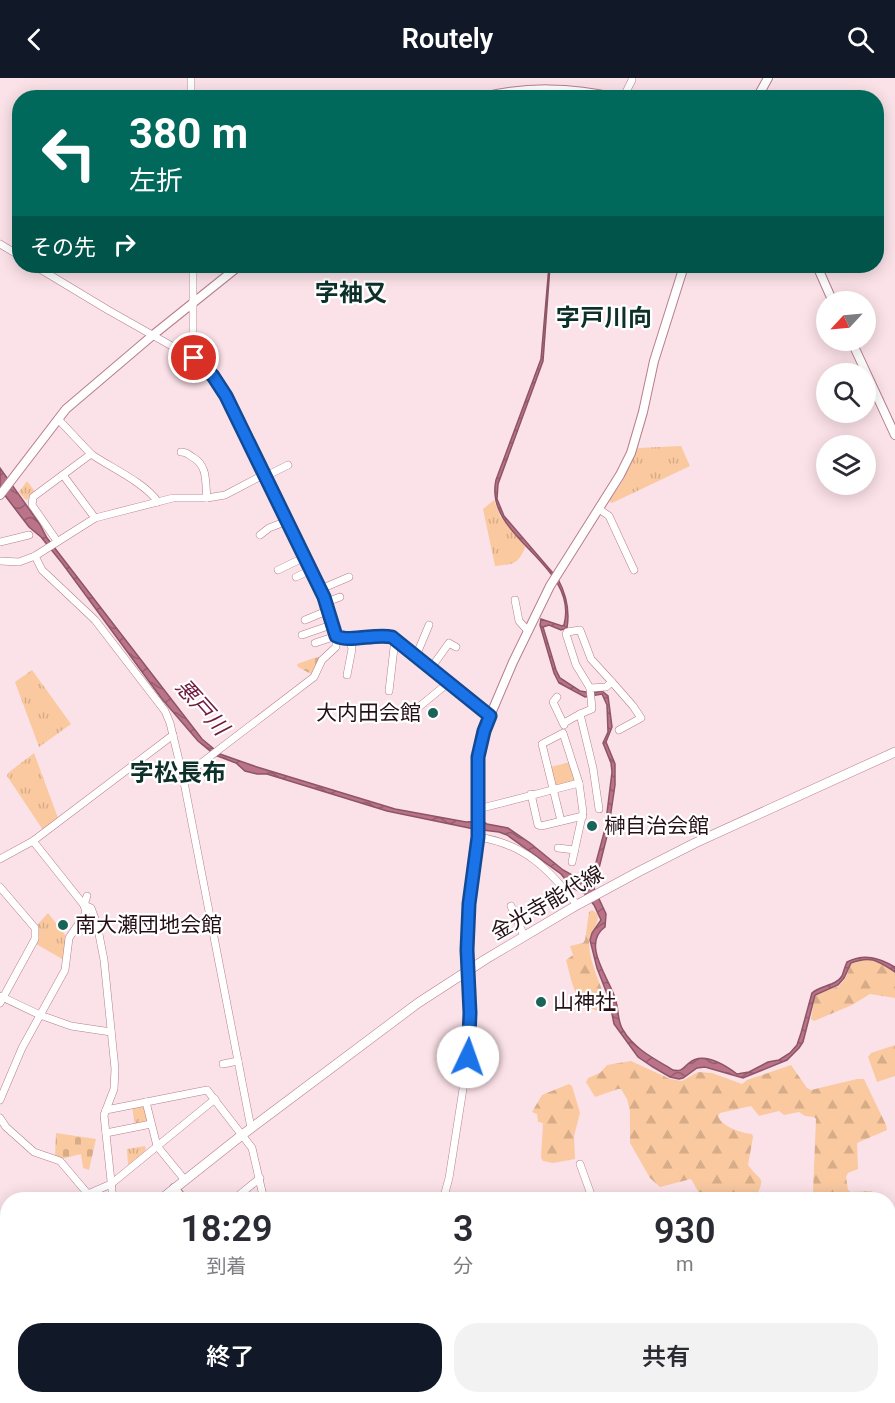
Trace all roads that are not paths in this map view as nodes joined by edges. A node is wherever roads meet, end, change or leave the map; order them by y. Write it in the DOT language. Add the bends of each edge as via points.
graph roads {
  1 [pos="509,90"];
  2 [pos="578,90"];
  3 [pos="47,273"];
  4 [pos="193,273"];
  5 [pos="230,273"];
  6 [pos="682,273"];
  7 [pos="820,273"];
  8 [pos="828,291"];
  9 [pos="193,302"];
  10 [pos="153,335"];
  11 [pos="856,351"];
  12 [pos="194,358"];
  13 [pos="58,419"];
  14 [pos="895,435"];
  15 [pos="181,452"];
  16 [pos="91,454"];
  17 [pos="288,465"];
  18 [pos="63,475"];
  19 [pos="265,475"];
  20 [pos="0,495"];
  21 [pos="207,498"];
  22 [pos="158,502"];
  23 [pos="599,509"];
  24 [pos="95,518"];
  25 [pos="287,521"];
  26 [pos="260,534"];
  27 [pos="29,535"];
  28 [pos="57,541"];
  29 [pos="0,542"];
  30 [pos="34,556"];
  31 [pos="305,557"];
  32 [pos="0,561"];
  33 [pos="278,570"];
  34 [pos="311,570"];
  35 [pos="634,570"];
  36 [pos="349,577"];
  37 [pos="296,578"];
  38 [pos="321,589"];
  39 [pos="340,597"];
  40 [pos="515,600"];
  41 [pos="328,606"];
  42 [pos="305,620"];
  43 [pos="334,624"];
  44 [pos="429,625"];
  45 [pos="528,631"];
  46 [pos="302,635"];
  47 [pos="336,636"];
  48 [pos="351,638"];
  49 [pos="395,639"];
  50 [pos="315,643"];
  51 [pos="456,647"];
  52 [pos="416,656"];
  53 [pos="431,668"];
  54 [pos="347,675"];
  55 [pos="612,682"];
  56 [pos="448,683"];
  57 [pos="388,691"];
  58 [pos="589,693"];
  59 [pos="557,697"];
  60 [pos="580,714"];
  61 [pos="408,716"];
  62 [pos="490,716"];
  63 [pos="564,723"];
  64 [pos="619,730"];
  65 [pos="563,733"];
  66 [pos="173,735"];
  67 [pos="895,752"];
  68 [pos="183,777"];
  69 [pos="579,783"];
  70 [pos="554,788"];
  71 [pos="531,794"];
  72 [pos="478,809"];
  73 [pos="599,809"];
  74 [pos="583,816"];
  75 [pos="561,821"];
  76 [pos="478,837"];
  77 [pos="33,841"];
  78 [pos="558,848"];
  79 [pos="575,850"];
  80 [pos="0,860"];
  81 [pos="572,862"];
  82 [pos="0,887"];
  83 [pos="87,896"];
  84 [pos="581,903"];
  85 [pos="84,905"];
  86 [pos="511,906"];
  87 [pos="524,936"];
  88 [pos="469,970"];
  89 [pos="1,999"];
  90 [pos="40,1015"];
  91 [pos="111,1032"];
  92 [pos="238,1062"];
  93 [pos="223,1064"];
  94 [pos="215,1099"];
  95 [pos="0,1100"];
  96 [pos="146,1102"];
  97 [pos="106,1110"];
  98 [pos="0,1118"];
  99 [pos="151,1124"];
  100 [pos="251,1128"];
  101 [pos="106,1133"];
  102 [pos="242,1135"];
  103 [pos="157,1146"];
  104 [pos="580,1164"];
  105 [pos="260,1178"];
  106 [pos="184,1179"];
  107 [pos="111,1184"];
  108 [pos="174,1188"];
  109 [pos="86,1192"];
  110 [pos="93,1192"];
  111 [pos="112,1192"];
  112 [pos="169,1192"];
  113 [pos="177,1192"];
  114 [pos="243,1192"];
  115 [pos="263,1192"];
  116 [pos="445,1192"];
  117 [pos="590,1192"];
  1 -- 2 [label="street"];
  3 -- 10 [label="street"];
  4 -- 9 [label="street"];
  5 -- 9 [label="street"];
  6 -- 23 [label="street" via="654,361 636,438"];
  7 -- 8 [label="street"];
  9 -- 10 [label="street"];
  9 -- 12 [label="street"];
  10 -- 12 [label="street"];
  10 -- 13 [label="street"];
  11 -- 14 [label="street"];
  12 -- 19 [label="street" via="226,396"];
  13 -- 16 [label="street"];
  13 -- 20 [label="street"];
  15 -- 21 [label="street" via="200,461"];
  16 -- 18 [label="street"];
  16 -- 22 [label="street" via="143,487"];
  17 -- 19 [label="street"];
  18 -- 24 [label="street"];
  18 -- 28 [label="street" via="33,497 32,505"];
  19 -- 21 [label="street" via="225,495"];
  19 -- 25 [label="street"];
  21 -- 22 [label="street"];
  22 -- 24 [label="street"];
  23 -- 35 [label="street" via="609,516"];
  23 -- 45 [label="street" via="550,586"];
  24 -- 28 [label="street"];
  25 -- 26 [label="street"];
  25 -- 31 [label="street"];
  27 -- 29 [label="street"];
  28 -- 30 [label="street"];
  30 -- 32 [label="street"];
  30 -- 66 [label="street" via="42,570 95,620 165,711"];
  31 -- 33 [label="street"];
  31 -- 34 [label="street"];
  34 -- 37 [label="street"];
  34 -- 38 [label="street"];
  36 -- 38 [label="street"];
  38 -- 41 [label="street"];
  39 -- 41 [label="street"];
  40 -- 45 [label="street" via="519,621"];
  41 -- 42 [label="street"];
  41 -- 43 [label="street"];
  43 -- 46 [label="street"];
  43 -- 47 [label="street"];
  44 -- 52 [label="street"];
  45 -- 62 [label="street"];
  47 -- 48 [label="street"];
  47 -- 50 [label="street"];
  47 -- 68 [label="street" via="336,647 322,660 314,677"];
  48 -- 49 [label="street" via="384,635"];
  48 -- 54 [label="street"];
  49 -- 52 [label="street"];
  49 -- 57 [label="street"];
  51 -- 53 [label="street" via="449,643"];
  52 -- 53 [label="street"];
  53 -- 56 [label="street"];
  55 -- 58 [label="street"];
  55 -- 58 [label="street" via="591,658 580,630 567,632"];
  55 -- 64 [label="street" via="641,718"];
  56 -- 61 [label="street"];
  56 -- 62 [label="street"];
  58 -- 60 [label="street" via="592,709"];
  59 -- 63 [label="street" via="553,702"];
  60 -- 63 [label="street"];
  60 -- 73 [label="street"];
  62 -- 72 [label="street" via="478,757"];
  63 -- 65 [label="street"];
  65 -- 69 [label="street"];
  65 -- 70 [label="street" via="542,744"];
  66 -- 68 [label="street"];
  66 -- 77 [label="street"];
  67 -- 84 [label="main road, 金光寺能代線" via="695,843"];
  68 -- 92 [label="street"];
  69 -- 70 [label="street"];
  69 -- 74 [label="street"];
  70 -- 71 [label="street"];
  70 -- 75 [label="street"];
  71 -- 72 [label="street"];
  71 -- 75 [label="street" via="538,825"];
  72 -- 76 [label="street"];
  74 -- 75 [label="street"];
  74 -- 79 [label="street"];
  76 -- 84 [label="street" via="516,848"];
  76 -- 88 [label="street" via="469,904"];
  77 -- 80 [label="street"];
  77 -- 85 [label="street"];
  78 -- 79 [label="street"];
  79 -- 81 [label="street"];
  82 -- 89 [label="street" via="35,928 34,939"];
  83 -- 85 [label="street"];
  84 -- 87 [label="main road, 金光寺能代線"];
  85 -- 90 [label="street" via="86,913 69,938 65,970"];
  85 -- 91 [label="street" via="91,908 97,924"];
  86 -- 87 [label="street"];
  87 -- 88 [label="main road, 金光寺能代線"];
  88 -- 100 [label="main road, 金光寺能代線" via="418,1003"];
  88 -- 116 [label="street" via="465,1088"];
  89 -- 90 [label="street"];
  90 -- 91 [label="street" via="71,1026"];
  90 -- 95 [label="street"];
  91 -- 97 [label="street" via="114,1089"];
  92 -- 93 [label="street"];
  92 -- 100 [label="street"];
  94 -- 96 [label="street" via="207,1090"];
  94 -- 102 [label="street"];
  94 -- 103 [label="street"];
  96 -- 97 [label="street"];
  96 -- 99 [label="street"];
  97 -- 101 [label="street"];
  98 -- 109 [label="street" via="34,1152 60,1161"];
  99 -- 101 [label="street"];
  99 -- 103 [label="street"];
  100 -- 102 [label="main road, 金光寺能代線"];
  101 -- 107 [label="street"];
  102 -- 105 [label="street" via="252,1148"];
  102 -- 106 [label="main road, 金光寺能代線"];
  103 -- 106 [label="street"];
  103 -- 107 [label="street"];
  104 -- 117 [label="street"];
  105 -- 114 [label="street"];
  105 -- 115 [label="street"];
  106 -- 108 [label="main road, 金光寺能代線"];
  107 -- 110 [label="street"];
  107 -- 111 [label="street"];
  108 -- 112 [label="main road, 金光寺能代線"];
  108 -- 113 [label="street"];
}
